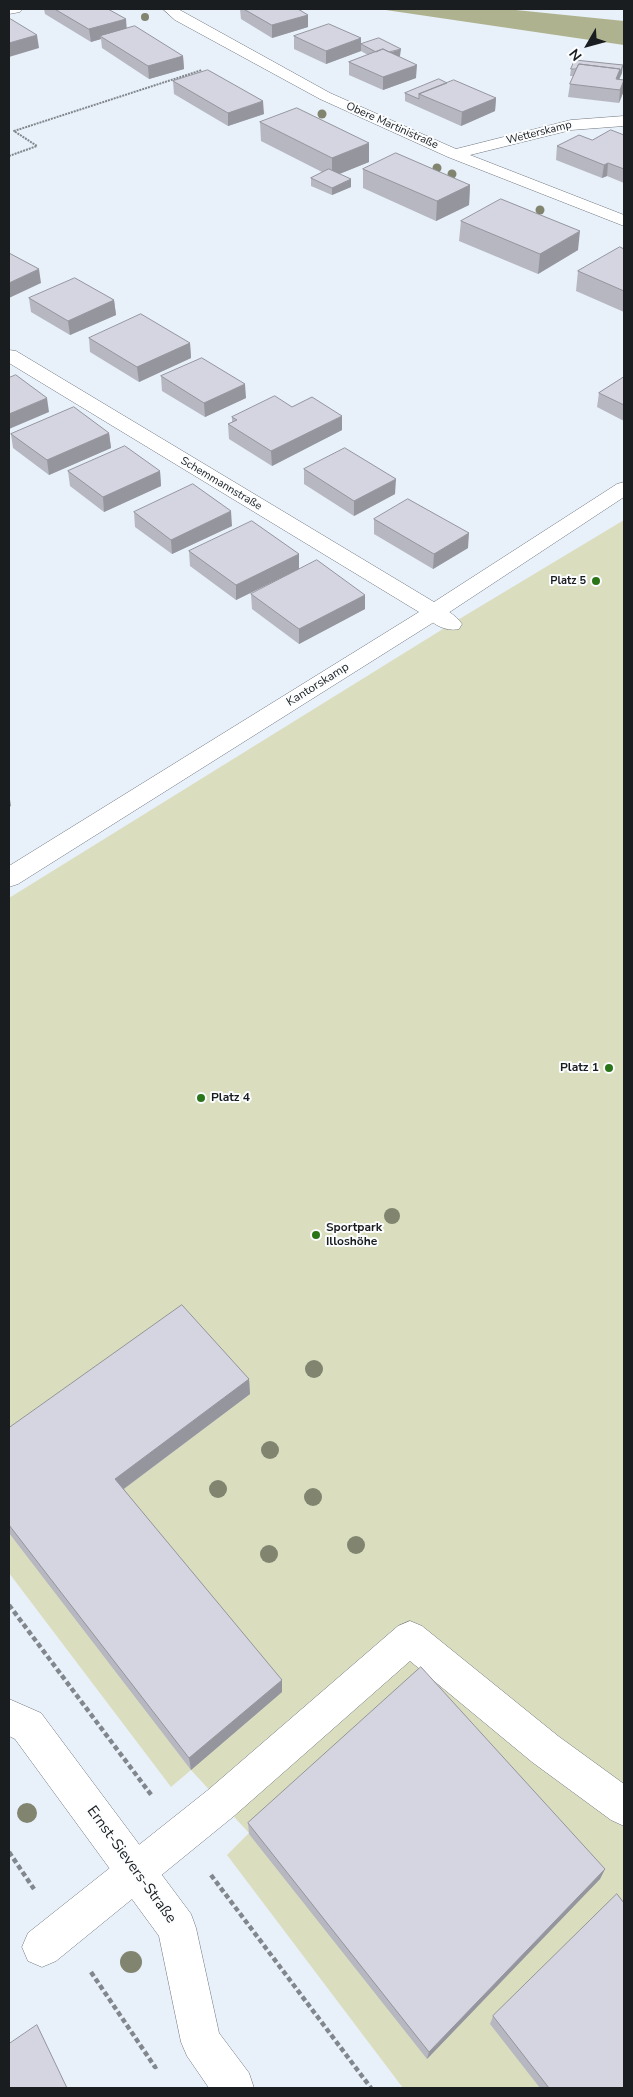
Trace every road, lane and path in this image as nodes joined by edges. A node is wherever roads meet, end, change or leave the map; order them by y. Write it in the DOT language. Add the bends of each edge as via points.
graph roads {
  1 [pos="15,9"];
  2 [pos="170,9"];
  3 [pos="9,10"];
  4 [pos="249,55"];
  5 [pos="624,121"];
  6 [pos="454,154"];
  7 [pos="9,156"];
  8 [pos="624,220"];
  9 [pos="9,355"];
  10 [pos="624,488"];
  11 [pos="442,618"];
  12 [pos="9,878"];
  13 [pos="9,1717"];
  14 [pos="624,1807"];
  15 [pos="9,1852"];
  16 [pos="137,1871"];
  17 [pos="52,1939"];
  18 [pos="201,2042"];
  19 [pos="234,2088"];
  1 -- 3 [label="street"];
  2 -- 4 [label="street, Obere Martinistraße"];
  4 -- 6 [label="street, Obere Martinistraße" via="325,96"];
  4 -- 7 [label="path" via="14,131 37,146"];
  5 -- 6 [label="street, Wetterskamp" via="571,125"];
  6 -- 8 [label="street, Obere Martinistraße"];
  9 -- 11 [label="street, Schemmannstraße"];
  10 -- 11 [label="street, Kantorskamp"];
  11 -- 12 [label="street, Kantorskamp"];
  13 -- 16 [label="street, Ernst-Sievers-Straße" via="28,1726"];
  14 -- 16 [label="street" via="545,1749 410,1638"];
  15 -- 17 [label="path"];
  16 -- 17 [label="street"];
  16 -- 18 [label="street, Ernst-Sievers-Straße" via="177,1928"];
  17 -- 18 [label="path" via="155,2067"];
  18 -- 19 [label="street, Ernst-Sievers-Straße"];
}
